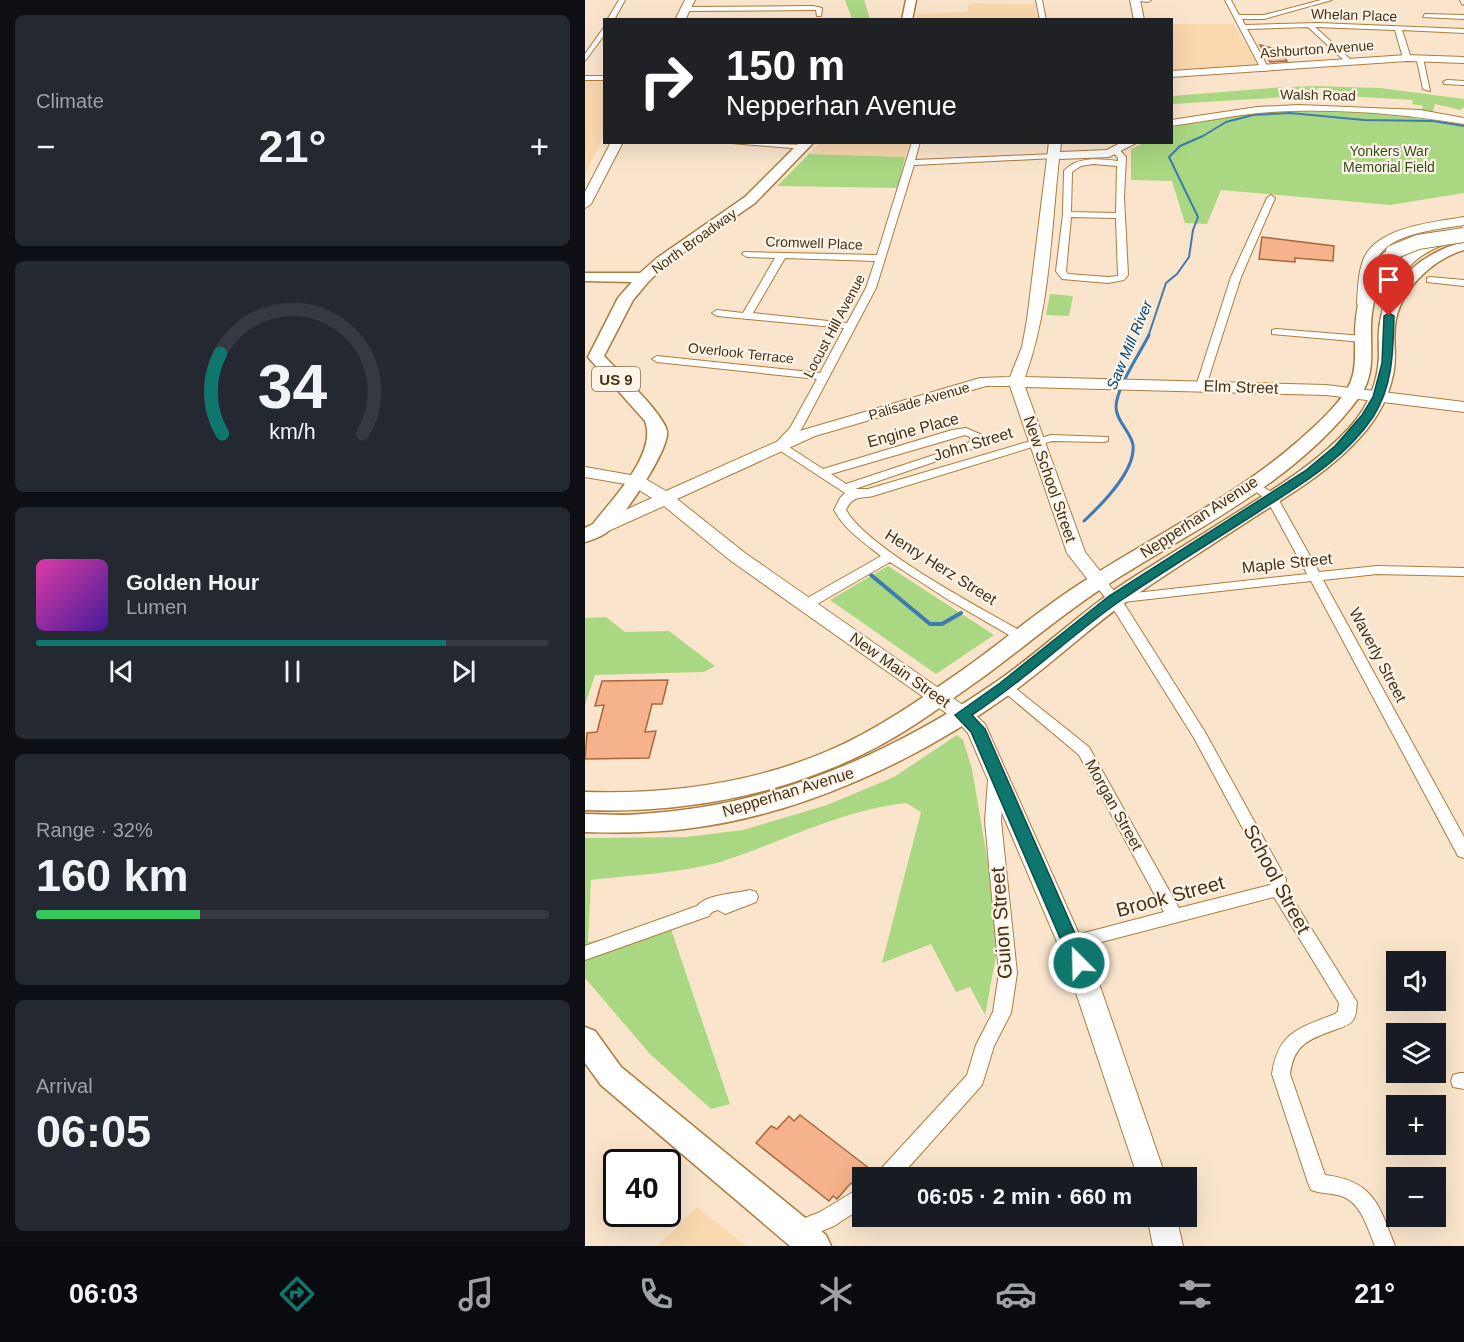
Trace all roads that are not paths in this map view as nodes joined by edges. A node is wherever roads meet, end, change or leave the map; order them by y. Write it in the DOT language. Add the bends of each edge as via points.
graph roads {
  1 [pos="621,0"];
  2 [pos="911,0"];
  3 [pos="1039,0"];
  4 [pos="1135,0"];
  5 [pos="1148,0"];
  6 [pos="1228,0"];
  7 [pos="1329,0"];
  8 [pos="688,4"];
  9 [pos="819,15"];
  10 [pos="1425,16"];
  11 [pos="1238,17"];
  12 [pos="1464,17"];
  13 [pos="611,18"];
  14 [pos="681,18"];
  15 [pos="907,18"];
  16 [pos="1043,18"];
  17 [pos="1139,18"];
  18 [pos="1309,25"];
  19 [pos="1242,27"];
  20 [pos="1398,28"];
  21 [pos="1464,31"];
  22 [pos="601,33"];
  23 [pos="1407,58"];
  24 [pos="1419,58"];
  25 [pos="585,59"];
  26 [pos="1464,60"];
  27 [pos="1348,62"];
  28 [pos="1265,69"];
  29 [pos="1173,74"];
  30 [pos="585,78"];
  31 [pos="603,78"];
  32 [pos="1446,82"];
  33 [pos="1464,82"];
  34 [pos="1427,89"];
  35 [pos="1464,121"];
  36 [pos="1173,123"];
  37 [pos="616,144"];
  38 [pos="778,144"];
  39 [pos="915,144"];
  40 [pos="1129,144"];
  41 [pos="806,145"];
  42 [pos="1055,149"];
  43 [pos="1116,151"];
  44 [pos="909,163"];
  45 [pos="1122,164"];
  46 [pos="1271,198"];
  47 [pos="585,204"];
  48 [pos="1067,214"];
  49 [pos="1122,216"];
  50 [pos="1464,221"];
  51 [pos="1464,235"];
  52 [pos="1464,246"];
  53 [pos="747,254"];
  54 [pos="781,256"];
  55 [pos="881,258"];
  56 [pos="585,277"];
  57 [pos="644,278"];
  58 [pos="1430,280"];
  59 [pos="1463,283"];
  60 [pos="1464,296"];
  61 [pos="1364,306"];
  62 [pos="717,313"];
  63 [pos="747,315"];
  64 [pos="1389,316"];
  65 [pos="850,326"];
  66 [pos="1276,332"];
  67 [pos="1363,339"];
  68 [pos="590,357"];
  69 [pos="657,359"];
  70 [pos="822,376"];
  71 [pos="1016,382"];
  72 [pos="1201,386"];
  73 [pos="1354,393"];
  74 [pos="1379,397"];
  75 [pos="1464,407"];
  76 [pos="1104,439"];
  77 [pos="1037,442"];
  78 [pos="779,446"];
  79 [pos="585,472"];
  80 [pos="821,473"];
  81 [pos="636,481"];
  82 [pos="1252,484"];
  83 [pos="849,490"];
  84 [pos="665,498"];
  85 [pos="1272,498"];
  86 [pos="593,532"];
  87 [pos="889,557"];
  88 [pos="1464,572"];
  89 [pos="1315,577"];
  90 [pos="1099,580"];
  91 [pos="1114,599"];
  92 [pos="807,604"];
  93 [pos="1021,637"];
  94 [pos="1005,687"];
  95 [pos="937,697"];
  96 [pos="963,715"];
  97 [pos="997,774"];
  98 [pos="585,801"];
  99 [pos="585,823"];
  100 [pos="1464,852"];
  101 [pos="1278,890"];
  102 [pos="750,897"];
  103 [pos="1175,916"];
  104 [pos="1071,943"];
  105 [pos="585,953"];
  106 [pos="585,1040"];
  107 [pos="896,1167"];
  108 [pos="1148,1167"];
  109 [pos="852,1202"];
  110 [pos="1164,1227"];
  111 [pos="806,1239"];
  112 [pos="1168,1246"];
  113 [pos="1385,1246"];
  1 -- 13 [label="street"];
  2 -- 15 [label="main road"];
  3 -- 16 [label="street"];
  4 -- 5 [label="street"];
  4 -- 17 [label="street"];
  6 -- 11 [label="street"];
  7 -- 11 [label="street" via="1270,15"];
  8 -- 9 [label="street" via="813,8 820,9"];
  8 -- 14 [label="street"];
  10 -- 12 [label="street"];
  11 -- 19 [label="street"];
  18 -- 19 [label="street, Whelan Place"];
  18 -- 20 [label="street, Whelan Place"];
  18 -- 27 [label="street"];
  19 -- 28 [label="street"];
  20 -- 21 [label="street, Whelan Place"];
  20 -- 23 [label="street"];
  22 -- 25 [label="street"];
  23 -- 24 [label="street, Ashburton Avenue"];
  23 -- 27 [label="street, Ashburton Avenue"];
  24 -- 26 [label="street, Ashburton Avenue"];
  24 -- 34 [label="street"];
  27 -- 28 [label="street, Ashburton Avenue"];
  28 -- 29 [label="street, Ashburton Avenue"];
  30 -- 31 [label="street"];
  32 -- 33 [label="street"];
  35 -- 36 [label="street, Walsh Road" via="1420,113 1299,108"];
  37 -- 47 [label="street"];
  38 -- 41 [label="street"];
  39 -- 44 [label="street, Locust Hill Avenue"];
  40 -- 43 [label="street"];
  41 -- 57 [label="main road, North Broadway / US 9" via="750,200 662,261"];
  42 -- 43 [label="street" via="1099,154"];
  42 -- 44 [label="street"];
  42 -- 71 [label="street" via="1034,320"];
  43 -- 45 [label="street" via="1122,156"];
  44 -- 55 [label="street, Locust Hill Avenue"];
  45 -- 48 [label="street" via="1082,163 1070,168"];
  45 -- 49 [label="street"];
  46 -- 72 [label="street" via="1236,277"];
  48 -- 49 [label="street"];
  48 -- 49 [label="street" via="1061,271 1065,277 1079,279 1116,279 1123,275"];
  50 -- 61 [label="street, Nepperhan Avenue" via="1404,234 1382,244 1372,255"];
  51 -- 61 [label="main road, bridge" via="1418,242 1393,252 1377,272"];
  51 -- 64 [label="street, Nepperhan Avenue" via="1433,244 1403,263 1393,277"];
  52 -- 64 [label="main road" via="1429,261 1409,281"];
  53 -- 54 [label="street, Cromwell Place"];
  54 -- 55 [label="street, Cromwell Place"];
  54 -- 63 [label="street"];
  55 -- 65 [label="street, Locust Hill Avenue" via="871,288"];
  56 -- 57 [label="main road"];
  57 -- 68 [label="main road, North Broadway / US 9" via="626,298"];
  58 -- 59 [label="street"];
  59 -- 60 [label="street"];
  61 -- 67 [label="main road, Nepperhan Avenue"];
  62 -- 63 [label="street"];
  63 -- 65 [label="street"];
  64 -- 74 [label="main road, Nepperhan Avenue" via="1387,363"];
  65 -- 70 [label="street, Locust Hill Avenue"];
  66 -- 67 [label="street"];
  67 -- 73 [label="main road, Nepperhan Avenue" via="1365,357"];
  68 -- 81 [label="main road, North Broadway / US 9" via="656,425 654,451"];
  69 -- 70 [label="street, Overlook Terrace"];
  70 -- 78 [label="street, Locust Hill Avenue" via="795,430"];
  71 -- 72 [label="street, Elm Street"];
  71 -- 77 [label="street, New School Street"];
  71 -- 78 [label="street, Palisade Avenue" via="985,381"];
  72 -- 73 [label="street, Elm Street"];
  73 -- 74 [label="street, Elm Street"];
  73 -- 82 [label="main road, Nepperhan Avenue" via="1307,444"];
  74 -- 75 [label="street, Elm Street"];
  74 -- 85 [label="main road, Nepperhan Avenue" via="1339,449 1310,474"];
  76 -- 77 [label="street, John Street" via="1051,438"];
  77 -- 83 [label="street, John Street" via="869,493"];
  77 -- 90 [label="street, New School Street" via="1076,553"];
  78 -- 80 [label="street"];
  78 -- 84 [label="street, Palisade Avenue"];
  79 -- 81 [label="street"];
  80 -- 83 [label="street"];
  80 -- 83 [label="street, Engine Place" via="952,434 966,431 976,435 971,446"];
  81 -- 84 [label="street, New Main Street"];
  81 -- 86 [label="main road, North Broadway / US 9"];
  82 -- 85 [label="street, Waverly Street"];
  82 -- 90 [label="main road, Nepperhan Avenue"];
  83 -- 87 [label="street, Henry Herz Street" via="840,515"];
  84 -- 86 [label="street, Palisade Avenue"];
  84 -- 92 [label="street, New Main Street"];
  85 -- 89 [label="street, Waverly Street"];
  85 -- 91 [label="main road, Nepperhan Avenue"];
  87 -- 92 [label="street"];
  87 -- 93 [label="street, Henry Herz Street"];
  88 -- 89 [label="street, Maple Street" via="1385,570"];
  89 -- 91 [label="street, Maple Street"];
  89 -- 100 [label="street, Waverly Street"];
  90 -- 91 [label="street, New School Street"];
  90 -- 93 [label="main road, Nepperhan Avenue"];
  91 -- 94 [label="main road, Nepperhan Avenue"];
  91 -- 101 [label="street, School Street" via="1200,736 1278,879"];
  92 -- 95 [label="street, New Main Street"];
  93 -- 95 [label="main road, Nepperhan Avenue"];
  94 -- 96 [label="main road, Nepperhan Avenue"];
  94 -- 103 [label="street, Morgan Street" via="1084,751"];
  95 -- 96 [label="street, New Main Street"];
  95 -- 98 [label="main road, Nepperhan Avenue" via="868,741 780,776 670,799"];
  96 -- 97 [label="street, New Main Street" via="977,729"];
  96 -- 99 [label="main road, Nepperhan Avenue" via="888,758 844,778 791,795 679,821"];
  97 -- 104 [label="street, New Main Street"];
  97 -- 107 [label="street, Guion Street" via="993,821 1008,972 1002,1013 985,1045 975,1079"];
  101 -- 103 [label="street, Brook Street"];
  101 -- 113 [label="street, School Street" via="1348,1002 1347,1015 1341,1020 1292,1041 1282,1058 1281,1074 1318,1183 1348,1189 1356,1195"];
  102 -- 105 [label="street"];
  103 -- 104 [label="street, Brook Street"];
  104 -- 108 [label="street, New Main Street"];
  106 -- 111 [label="main road" via="611,1076"];
  109 -- 111 [label="street" via="827,1218"];
  110 -- 112 [label="street"];
}
